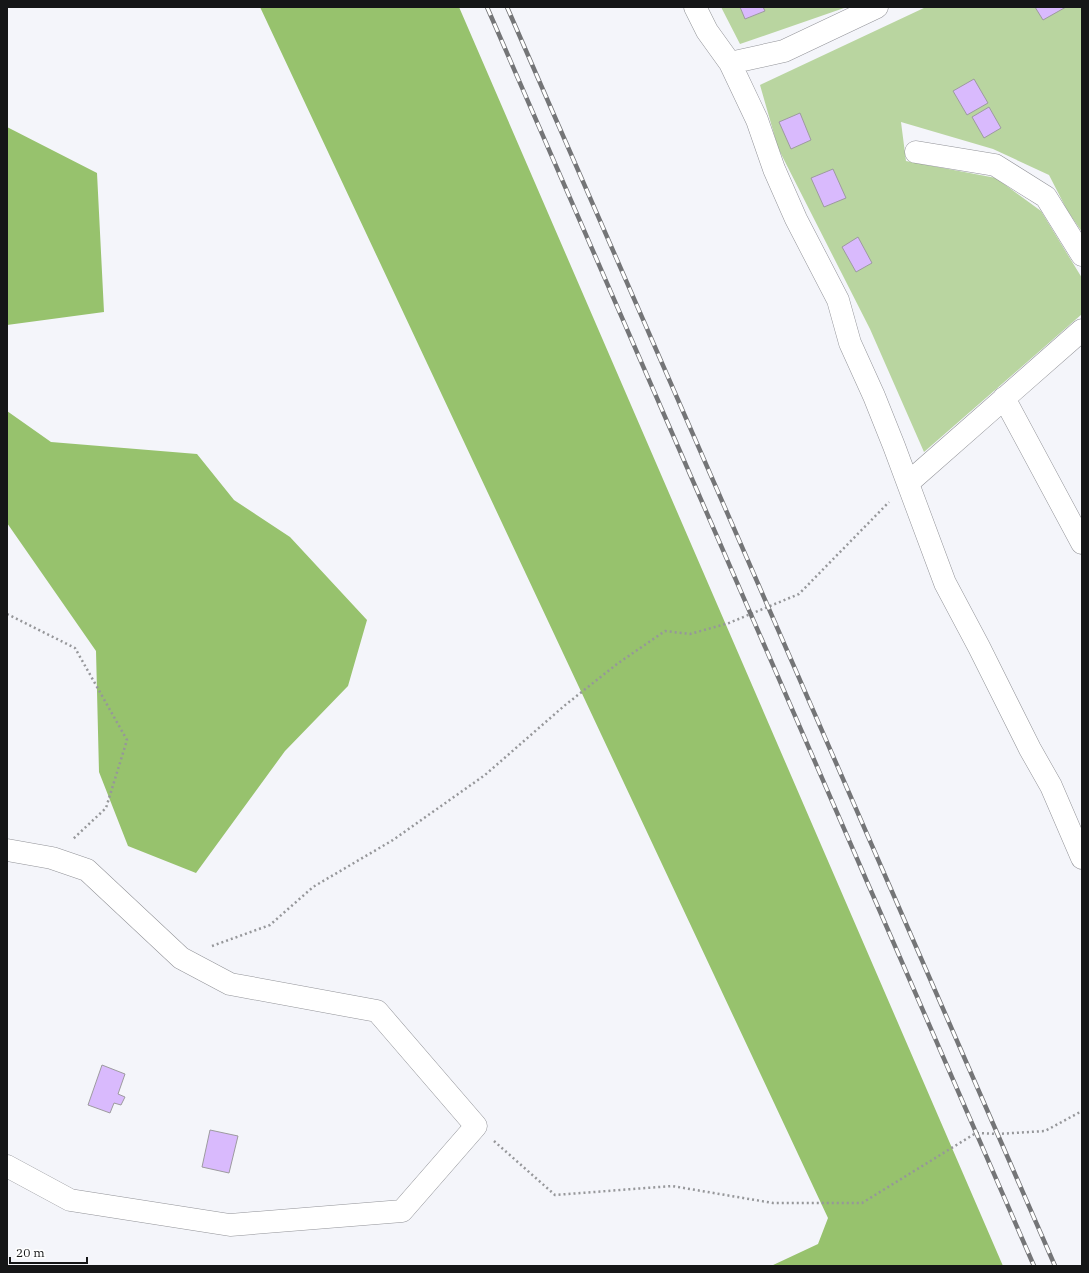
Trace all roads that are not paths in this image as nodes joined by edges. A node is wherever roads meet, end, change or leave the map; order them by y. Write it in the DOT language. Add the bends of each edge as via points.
graph roads {
  1 [pos="695,7"];
  2 [pos="877,7"];
  3 [pos="730,63"];
  4 [pos="916,152"];
  5 [pos="1082,255"];
  6 [pos="1082,330"];
  7 [pos="1004,398"];
  8 [pos="908,483"];
  9 [pos="1082,543"];
  10 [pos="7,850"];
  11 [pos="1082,858"];
  12 [pos="7,1166"];
  1 -- 3 [label="street" via="707,31"];
  2 -- 3 [label="street" via="784,51"];
  3 -- 8 [label="street" via="757,120 774,169 793,212 838,300 850,343"];
  4 -- 5 [label="street" via="995,165 1046,197"];
  6 -- 7 [label="street"];
  7 -- 8 [label="street"];
  7 -- 9 [label="street"];
  8 -- 11 [label="street" via="945,583 1051,786"];
  10 -- 12 [label="street" via="52,858 87,870 181,958 230,984 377,1011 476,1126 402,1211 230,1226 70,1200"];
}
